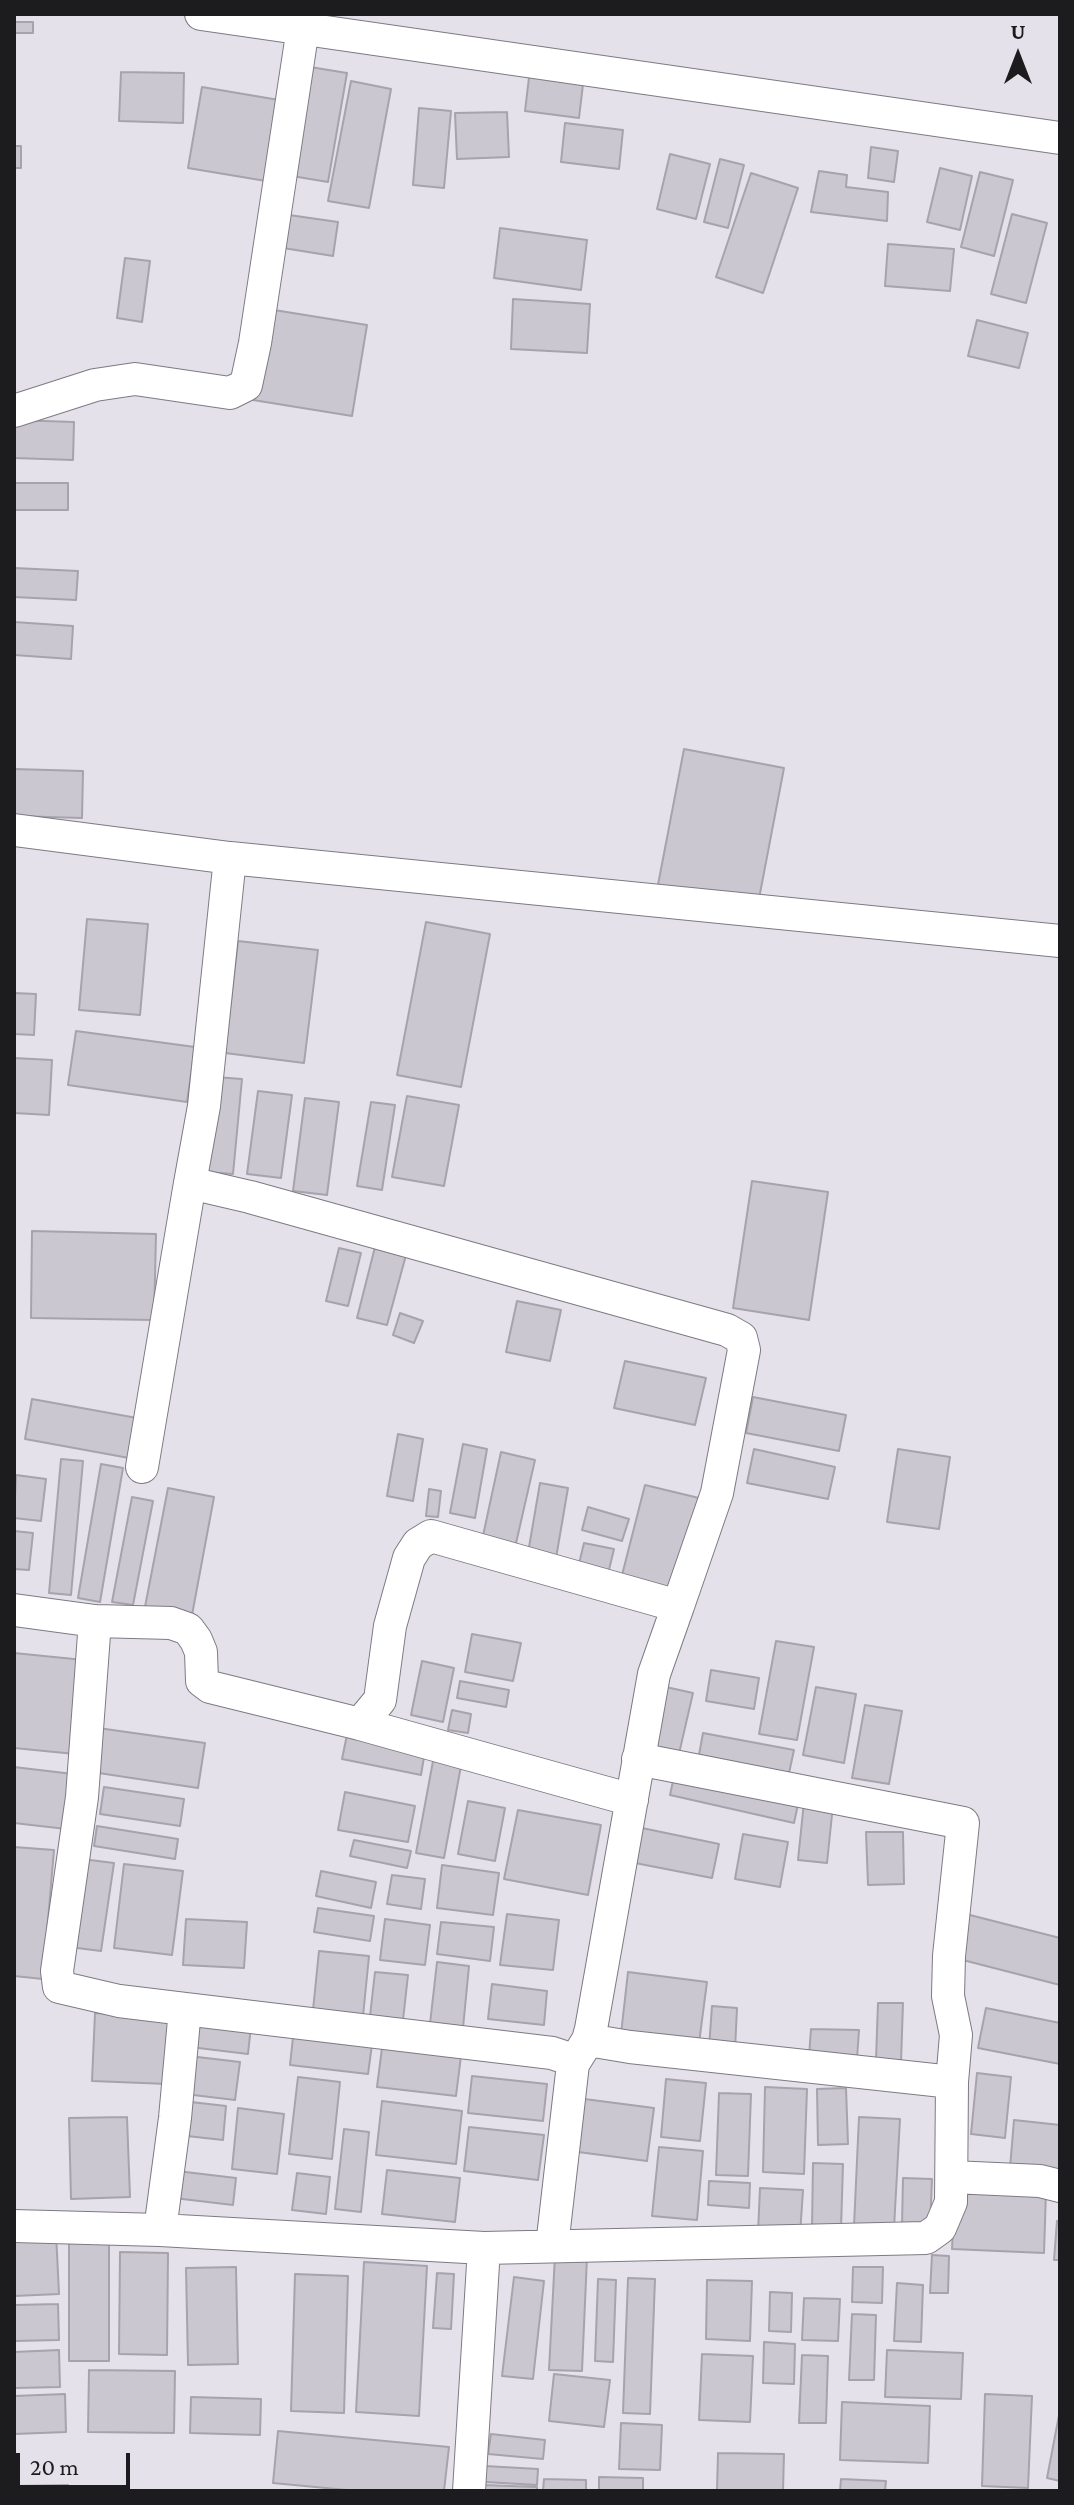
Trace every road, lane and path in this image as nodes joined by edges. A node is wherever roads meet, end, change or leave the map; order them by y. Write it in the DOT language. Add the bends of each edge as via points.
graph roads {
  1 [pos="201,14"];
  2 [pos="303,28"];
  3 [pos="1060,138"];
  4 [pos="14,411"];
  5 [pos="14,830"];
  6 [pos="230,858"];
  7 [pos="1060,941"];
  8 [pos="190,1183"];
  9 [pos="142,1467"];
  10 [pos="678,1606"];
  11 [pos="14,1610"];
  12 [pos="95,1621"];
  13 [pos="360,1724"];
  14 [pos="638,1759"];
  15 [pos="632,1800"];
  16 [pos="185,2009"];
  17 [pos="580,2052"];
  18 [pos="952,2082"];
  19 [pos="952,2177"];
  20 [pos="1060,2186"];
  21 [pos="14,2226"];
  22 [pos="160,2230"];
  23 [pos="552,2246"];
  24 [pos="484,2248"];
  25 [pos="469,2491"];
  1 -- 2 [label="street"];
  2 -- 3 [label="street"];
  2 -- 4 [label="street" via="246,385 230,393 135,379 95,385"];
  5 -- 6 [label="street"];
  6 -- 7 [label="street"];
  6 -- 8 [label="street" via="204,1106"];
  8 -- 9 [label="street"];
  8 -- 10 [label="street" via="741,1338 744,1350 717,1493"];
  10 -- 13 [label="street" via="431,1536 409,1558 390,1626 380,1700"];
  10 -- 14 [label="street" via="654,1674"];
  11 -- 12 [label="street"];
  12 -- 13 [label="street" via="171,1623 188,1629 201,1652 202,1681 210,1687"];
  12 -- 16 [label="street" via="82,1797 59,1987"];
  13 -- 15 [label="street"];
  14 -- 15 [label="street"];
  14 -- 18 [label="street" via="963,1823 949,1956 948,1996 956,2035"];
  15 -- 17 [label="street"];
  16 -- 17 [label="street" via="567,2058"];
  16 -- 22 [label="street"];
  17 -- 18 [label="street" via="630,2047"];
  17 -- 23 [label="street"];
  18 -- 19 [label="street"];
  19 -- 20 [label="street"];
  19 -- 23 [label="street" via="951,2202 940,2228 926,2238"];
  21 -- 22 [label="street"];
  22 -- 24 [label="street"];
  23 -- 24 [label="street"];
  24 -- 25 [label="street"];
}
